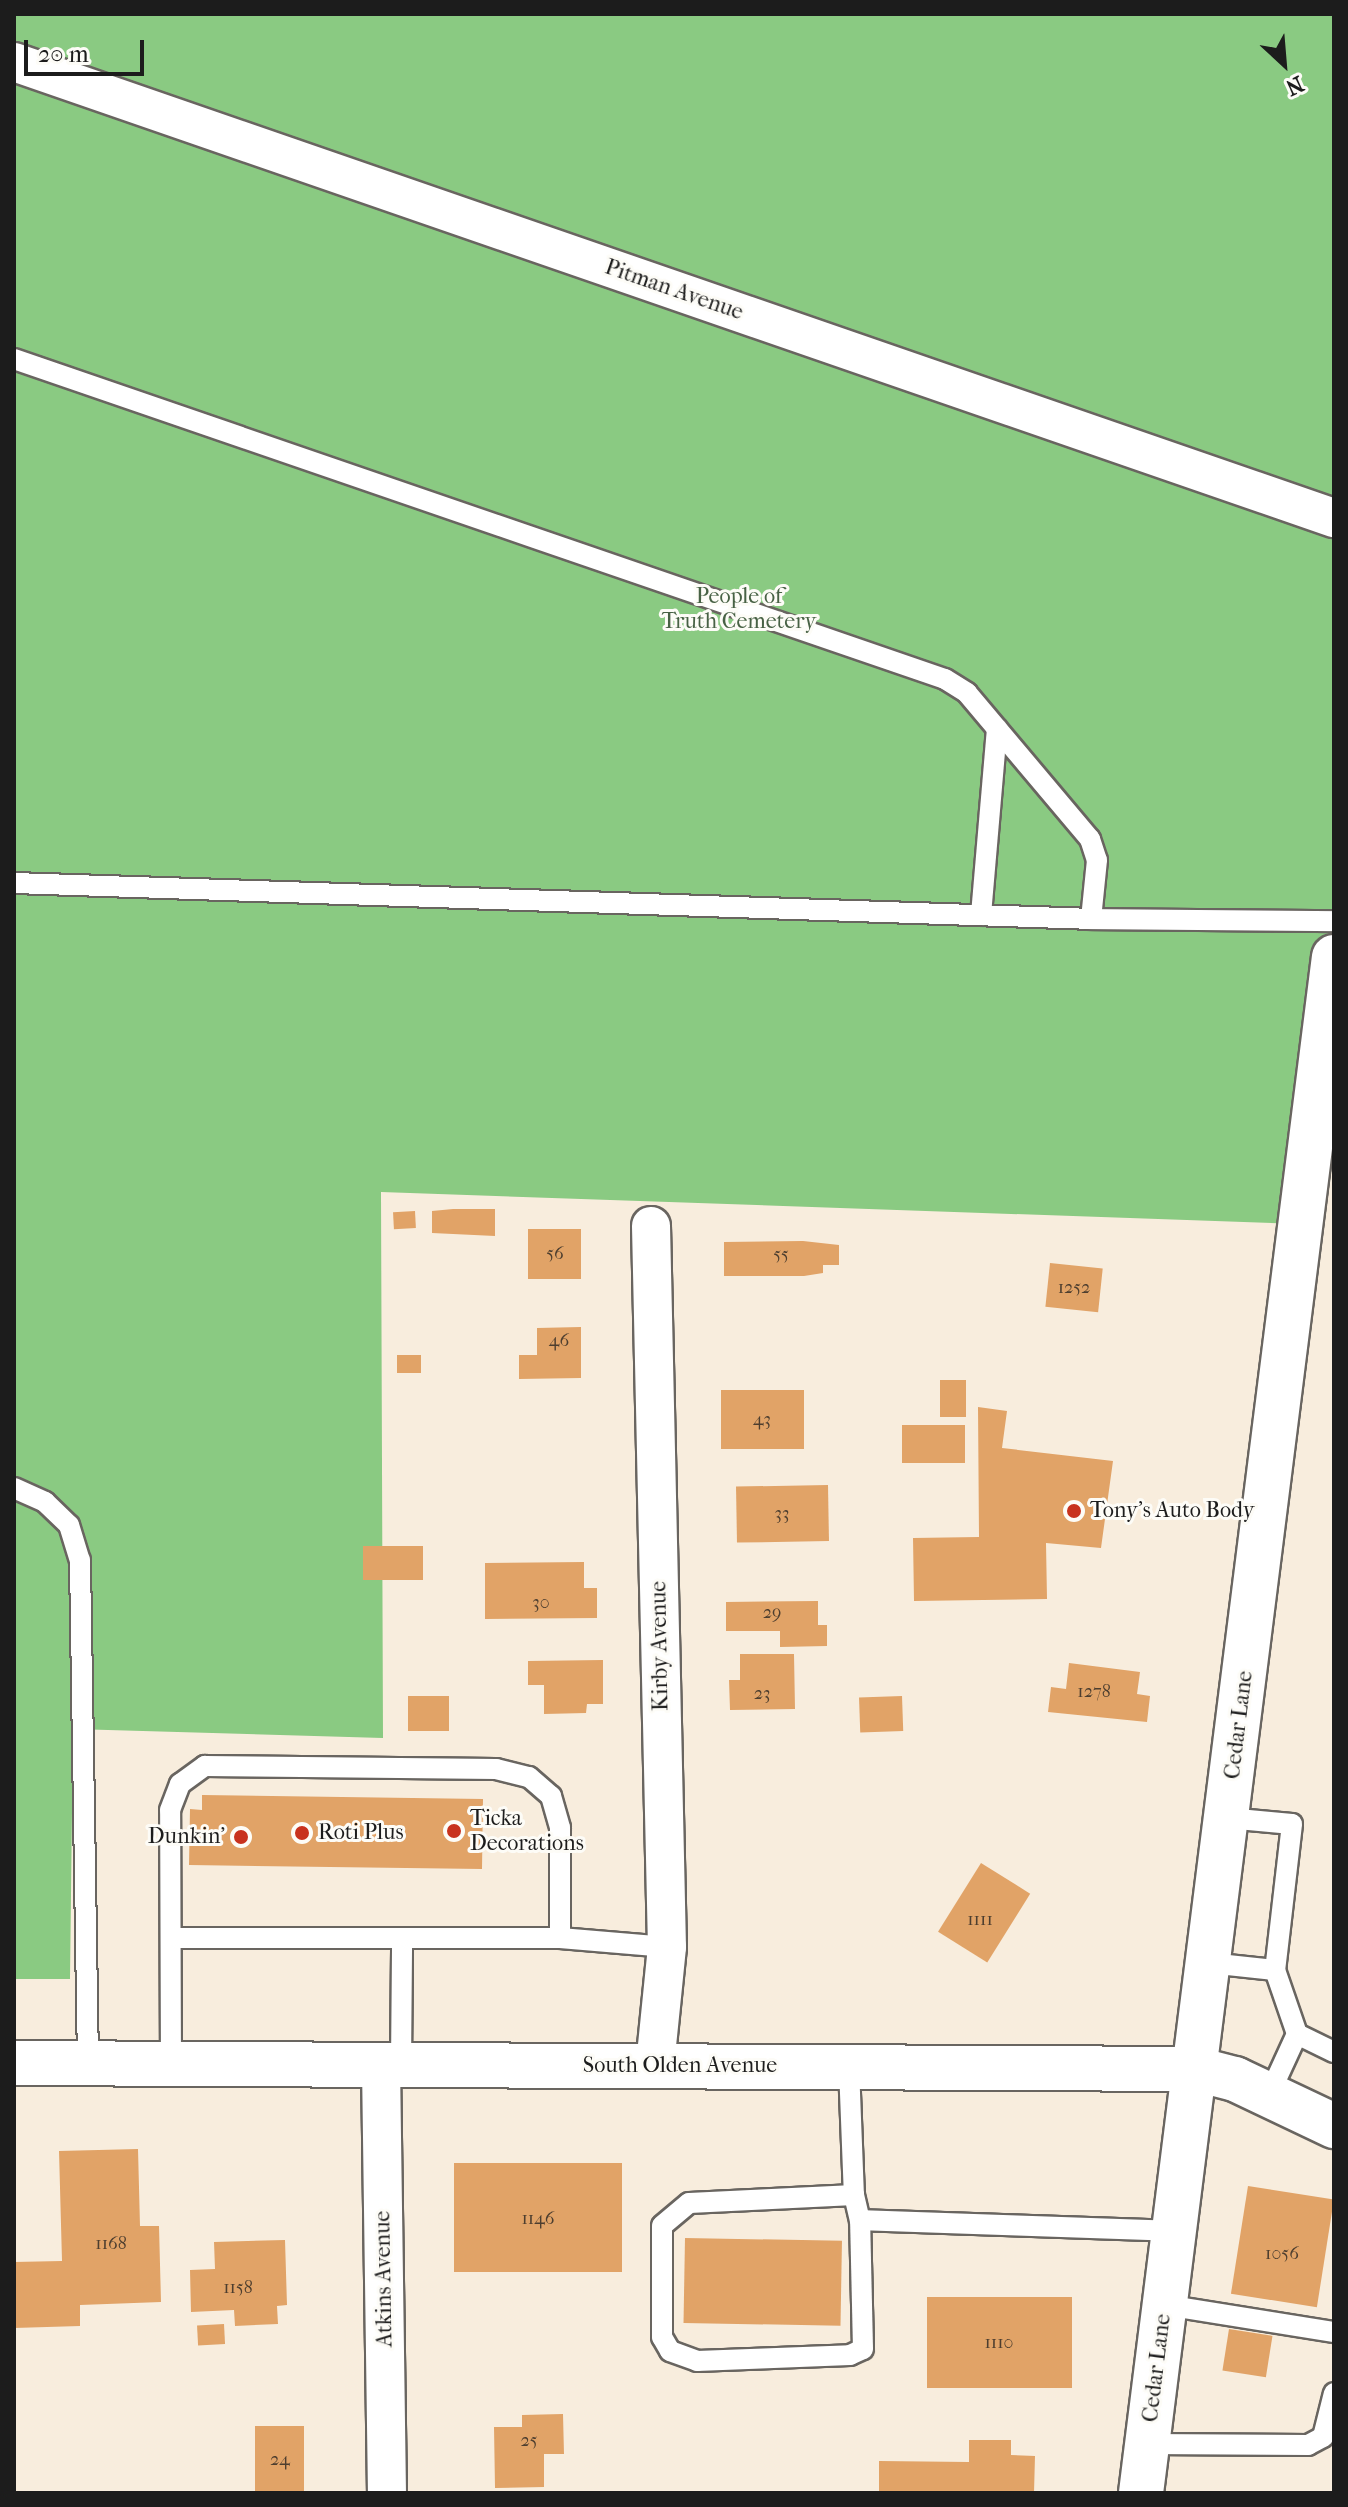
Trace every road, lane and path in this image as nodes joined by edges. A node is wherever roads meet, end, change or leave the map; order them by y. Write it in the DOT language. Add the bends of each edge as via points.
graph roads {
  1 [pos="14,62"];
  2 [pos="14,359"];
  3 [pos="1334,518"];
  4 [pos="997,729"];
  5 [pos="14,883"];
  6 [pos="981,915"];
  7 [pos="1091,919"];
  8 [pos="1334,921"];
  9 [pos="1334,957"];
  10 [pos="651,1226"];
  11 [pos="14,1488"];
  12 [pos="1227,1818"];
  13 [pos="172,1938"];
  14 [pos="560,1938"];
  15 [pos="402,1940"];
  16 [pos="667,1947"];
  17 [pos="1209,1963"];
  18 [pos="1275,1970"];
  19 [pos="1297,2034"];
  20 [pos="1334,2052"];
  21 [pos="14,2063"];
  22 [pos="88,2064"];
  23 [pos="171,2064"];
  24 [pos="391,2065"];
  25 [pos="655,2066"];
  26 [pos="849,2067"];
  27 [pos="1196,2069"];
  28 [pos="1269,2095"];
  29 [pos="1334,2126"];
  30 [pos="854,2195"];
  31 [pos="860,2220"];
  32 [pos="1175,2231"];
  33 [pos="1165,2305"];
  34 [pos="1334,2332"];
  35 [pos="1334,2393"];
  36 [pos="1147,2444"];
  37 [pos="387,2493"];
  38 [pos="1141,2493"];
  1 -- 3 [label="street, Pitman Avenue"];
  2 -- 4 [label="lane" via="945,679 967,693"];
  4 -- 6 [label="lane"];
  4 -- 7 [label="lane" via="1090,839 1097,860"];
  5 -- 6 [label="lane"];
  6 -- 7 [label="lane"];
  7 -- 8 [label="lane"];
  9 -- 12 [label="street, Cedar Lane"];
  10 -- 16 [label="street, Kirby Avenue"];
  11 -- 22 [label="lane" via="45,1502 69,1525 80,1560"];
  12 -- 17 [label="street, Cedar Lane"];
  12 -- 18 [label="lane" via="1292,1824"];
  13 -- 14 [label="lane" via="170,1810 180,1784 205,1766 496,1769 529,1777 551,1796 560,1828"];
  13 -- 15 [label="lane"];
  13 -- 23 [label="lane"];
  14 -- 15 [label="lane"];
  14 -- 16 [label="lane"];
  15 -- 24 [label="lane"];
  16 -- 25 [label="street, Kirby Avenue"];
  17 -- 18 [label="lane"];
  17 -- 27 [label="street, Cedar Lane"];
  18 -- 19 [label="lane"];
  19 -- 20 [label="lane"];
  19 -- 28 [label="lane"];
  21 -- 22 [label="street, South Olden Avenue"];
  22 -- 23 [label="street, South Olden Avenue"];
  23 -- 24 [label="street, South Olden Avenue"];
  24 -- 25 [label="street, South Olden Avenue"];
  24 -- 37 [label="street, Atkins Avenue"];
  25 -- 26 [label="street, South Olden Avenue"];
  26 -- 27 [label="street, South Olden Avenue"];
  26 -- 30 [label="lane"];
  27 -- 28 [label="street, South Olden Avenue"];
  27 -- 32 [label="street, Cedar Lane"];
  28 -- 29 [label="street, South Olden Avenue"];
  30 -- 31 [label="lane"];
  30 -- 31 [label="lane" via="689,2203 662,2226 662,2337 670,2351 697,2361 850,2355 863,2349"];
  31 -- 32 [label="lane"];
  32 -- 33 [label="street, Cedar Lane"];
  33 -- 34 [label="lane"];
  33 -- 36 [label="street, Cedar Lane"];
  35 -- 36 [label="lane" via="1323,2437 1308,2445"];
  36 -- 38 [label="street, Cedar Lane"];
}
